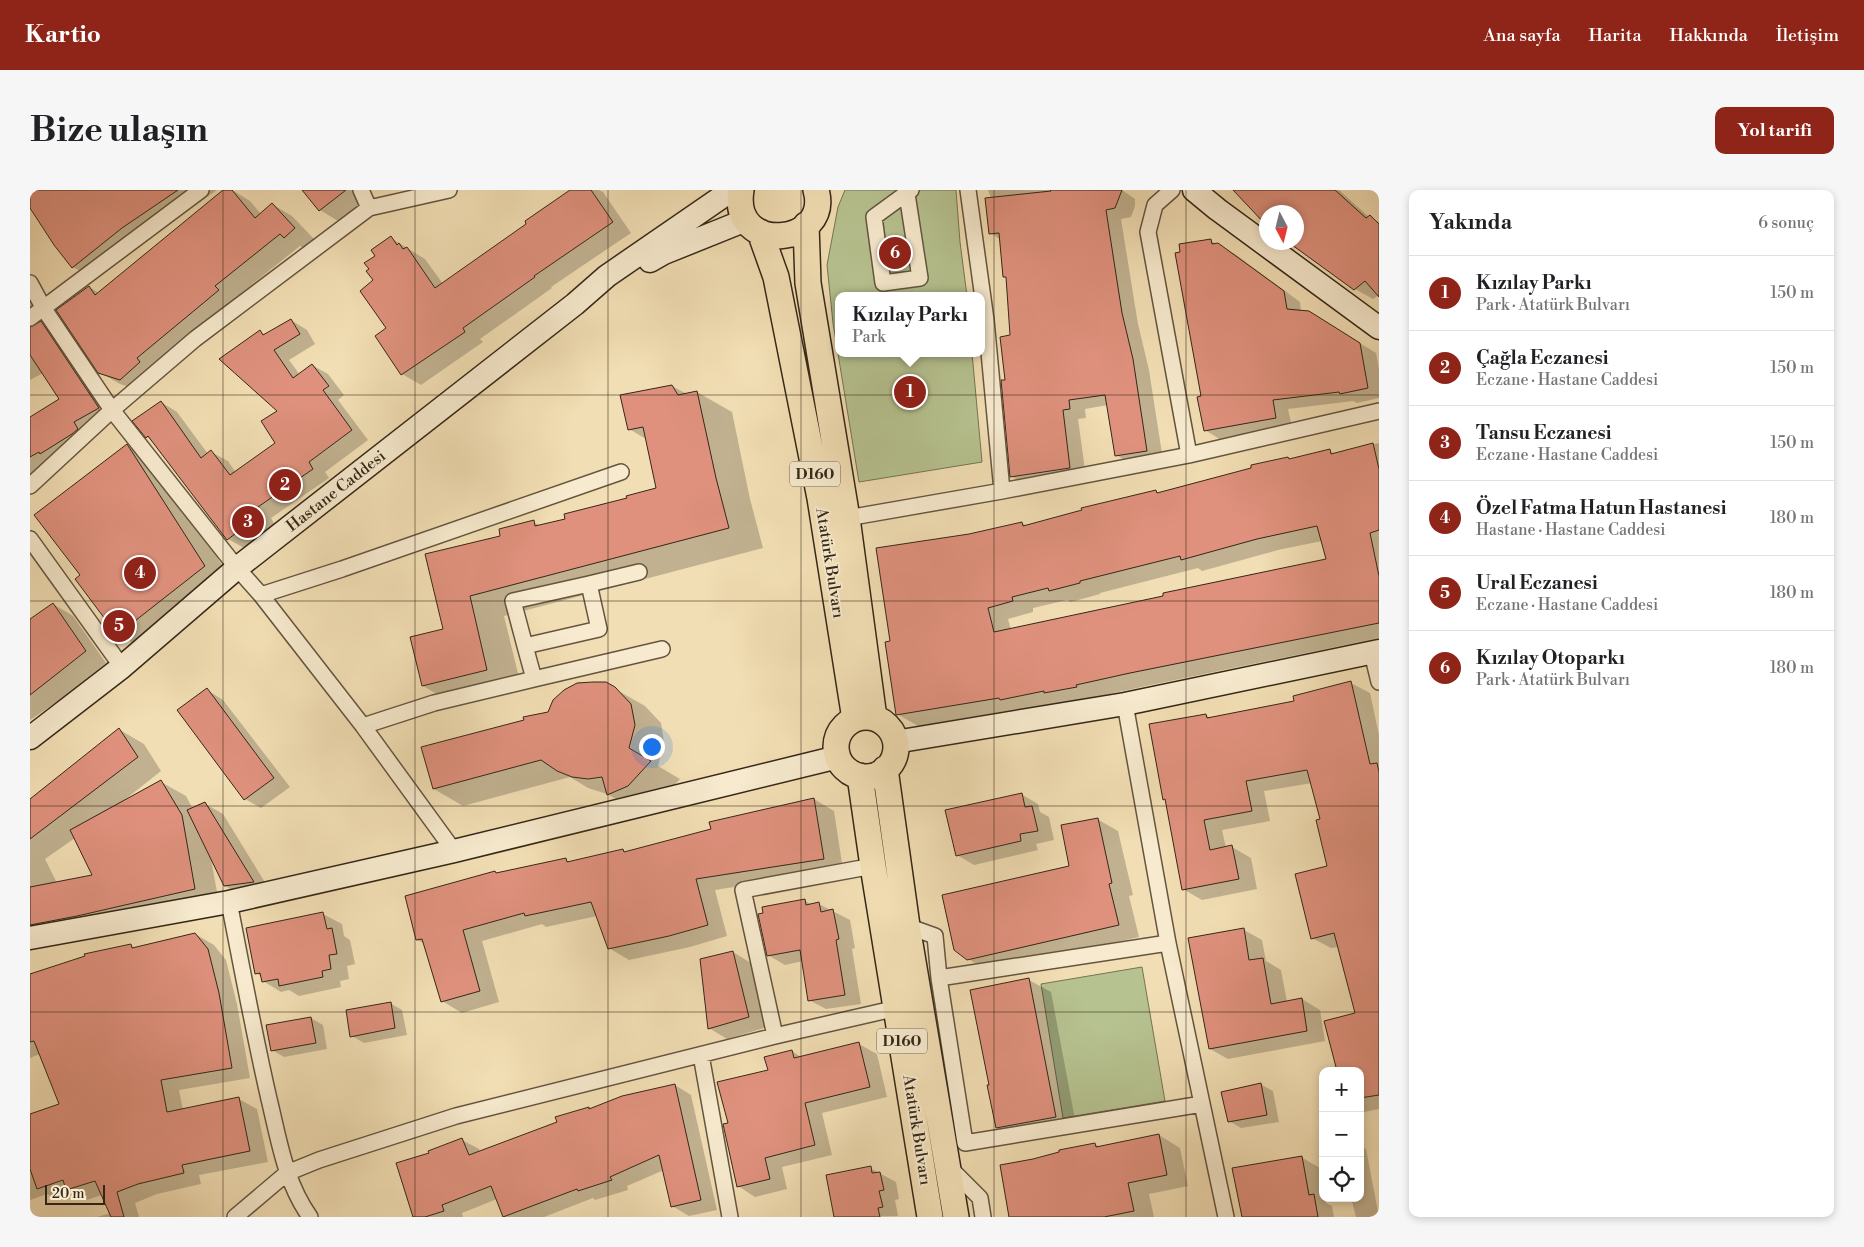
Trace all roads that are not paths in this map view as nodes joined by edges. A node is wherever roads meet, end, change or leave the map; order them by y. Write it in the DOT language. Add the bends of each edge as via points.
graph roads {
  1 [pos="201,190"];
  2 [pos="361,190"];
  3 [pos="449,190"];
  4 [pos="732,190"];
  5 [pos="741,190"];
  6 [pos="816,190"];
  7 [pos="968,190"];
  8 [pos="1172,190"];
  9 [pos="1194,190"];
  10 [pos="909,192"];
  11 [pos="369,208"];
  12 [pos="753,226"];
  13 [pos="806,226"];
  14 [pos="30,283"];
  15 [pos="982,292"];
  16 [pos="576,304"];
  17 [pos="44,308"];
  18 [pos="985,313"];
  19 [pos="30,318"];
  20 [pos="1379,328"];
  21 [pos="112,410"];
  22 [pos="1379,412"];
  23 [pos="1189,455"];
  24 [pos="621,472"];
  25 [pos="30,486"];
  26 [pos="1002,491"];
  27 [pos="847,518"];
  28 [pos="30,539"];
  29 [pos="237,568"];
  30 [pos="639,572"];
  31 [pos="589,584"];
  32 [pos="261,595"];
  33 [pos="525,646"];
  34 [pos="662,649"];
  35 [pos="1375,652"];
  36 [pos="122,667"];
  37 [pos="534,679"];
  38 [pos="1379,682"];
  39 [pos="1125,704"];
  40 [pos="864,719"];
  41 [pos="363,726"];
  42 [pos="30,738"];
  43 [pos="895,742"];
  44 [pos="838,757"];
  45 [pos="885,769"];
  46 [pos="860,776"];
  47 [pos="454,852"];
  48 [pos="873,866"];
  49 [pos="229,902"];
  50 [pos="907,926"];
  51 [pos="30,938"];
  52 [pos="1168,943"];
  53 [pos="939,978"];
  54 [pos="897,1008"];
  55 [pos="775,1036"];
  56 [pos="701,1055"];
  57 [pos="1202,1104"];
  58 [pos="947,1165"];
  59 [pos="287,1174"];
  60 [pos="235,1217"];
  61 [pos="310,1217"];
  62 [pos="730,1217"];
  63 [pos="930,1217"];
  64 [pos="956,1217"];
  65 [pos="983,1217"];
  66 [pos="1226,1217"];
  1 -- 17 [label="street"];
  2 -- 11 [label="street"];
  3 -- 11 [label="street"];
  4 -- 16 [label="main road, Hastane Caddesi" via="607,276"];
  5 -- 12 [label="main road, D160" via="742,210"];
  6 -- 13 [label="main road, D160" via="813,216"];
  7 -- 15 [label="street"];
  8 -- 23 [label="street" via="1155,205 1148,232"];
  9 -- 20 [label="main road"];
  10 -- 10 [label="street" via="874,218 883,283 920,278"];
  11 -- 21 [label="street" via="195,339"];
  12 -- 13 [label="main road" via="775,237 786,236"];
  12 -- 16 [label="main road, Hastane Caddesi" via="664,253"];
  12 -- 40 [label="main road, Atatürk Bulvarı / D160" via="776,277"];
  13 -- 27 [label="main road, Atatürk Bulvarı / D160" via="809,291"];
  14 -- 17 [label="street"];
  16 -- 29 [label="main road, Hastane Caddesi"];
  17 -- 19 [label="street"];
  17 -- 21 [label="street"];
  18 -- 26 [label="street"];
  21 -- 25 [label="street"];
  21 -- 29 [label="street"];
  22 -- 23 [label="street"];
  23 -- 26 [label="street"];
  24 -- 32 [label="street"];
  26 -- 27 [label="street"];
  27 -- 40 [label="main road, Atatürk Bulvarı"];
  28 -- 36 [label="street"];
  29 -- 32 [label="street"];
  29 -- 36 [label="main road, Hastane Caddesi"];
  30 -- 31 [label="street"];
  31 -- 33 [label="street" via="599,629"];
  31 -- 33 [label="street" via="513,601"];
  32 -- 41 [label="street"];
  33 -- 37 [label="street"];
  34 -- 37 [label="street"];
  35 -- 38 [label="street"];
  35 -- 39 [label="main road"];
  36 -- 42 [label="main road, Hastane Caddesi"];
  37 -- 41 [label="street" via="434,703"];
  39 -- 43 [label="main road"];
  39 -- 52 [label="street"];
  40 -- 43 [label="main road" via="882,722 890,729"];
  40 -- 44 [label="main road" via="847,724 840,731 836,740"];
  41 -- 47 [label="street"];
  43 -- 45 [label="main road" via="895,756"];
  44 -- 46 [label="main road" via="845,768"];
  44 -- 47 [label="main road"];
  45 -- 46 [label="main road" via="873,776"];
  45 -- 50 [label="main road, Atatürk Bulvarı"];
  46 -- 48 [label="main road, Atatürk Bulvarı"];
  47 -- 49 [label="main road"];
  48 -- 54 [label="main road, Atatürk Bulvarı / D160"];
  48 -- 55 [label="street" via="742,890"];
  49 -- 51 [label="main road"];
  49 -- 59 [label="street"];
  50 -- 53 [label="street" via="935,936"];
  50 -- 58 [label="main road, Atatürk Bulvarı / D160"];
  52 -- 53 [label="street"];
  52 -- 57 [label="street"];
  53 -- 57 [label="street" via="965,1143"];
  54 -- 55 [label="street"];
  54 -- 63 [label="main road, Atatürk Bulvarı / D160"];
  55 -- 56 [label="street"];
  56 -- 59 [label="street" via="456,1116 319,1160"];
  56 -- 62 [label="street"];
  57 -- 66 [label="street"];
  58 -- 64 [label="main road, Atatürk Bulvarı / D160"];
  58 -- 65 [label="street" via="980,1198"];
  59 -- 60 [label="street"];
  59 -- 61 [label="street" via="299,1202"];
}
